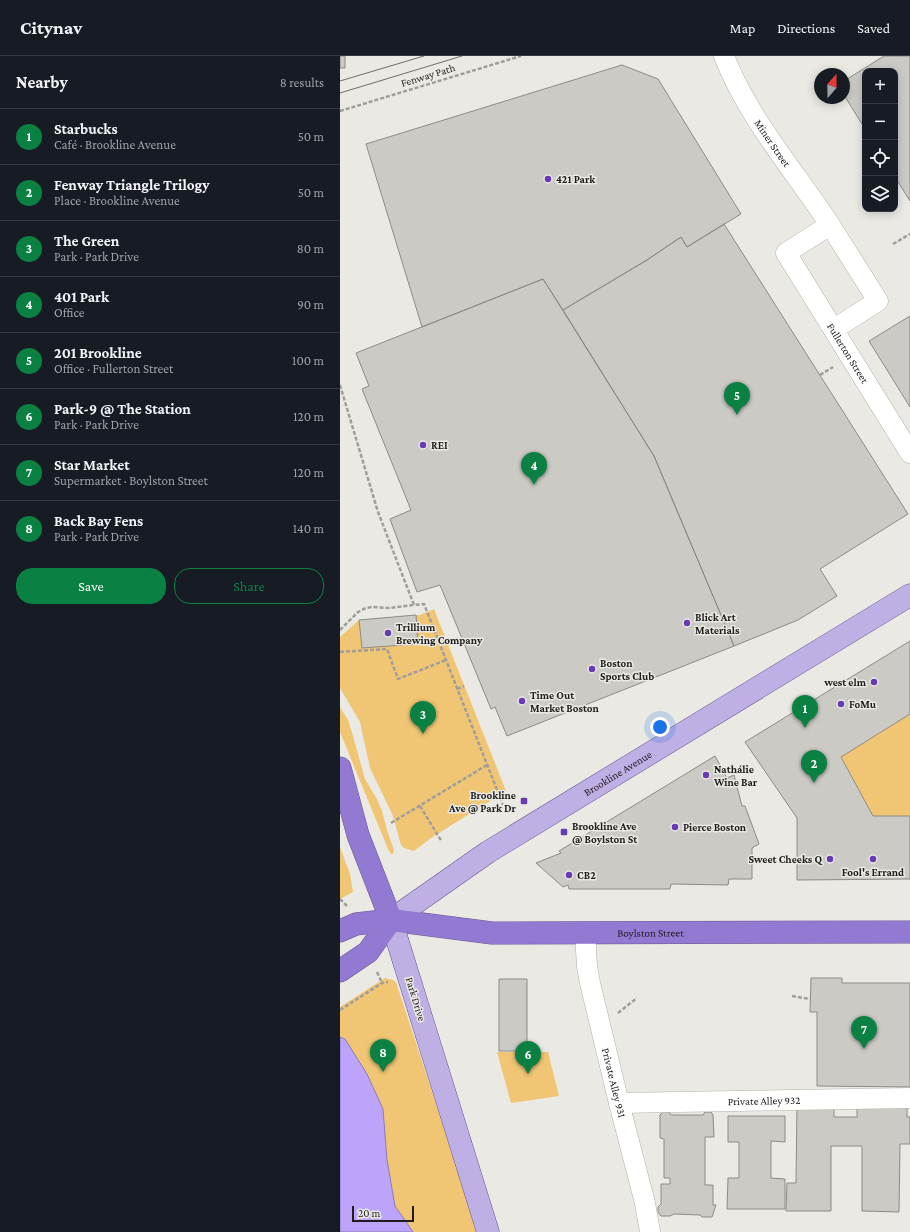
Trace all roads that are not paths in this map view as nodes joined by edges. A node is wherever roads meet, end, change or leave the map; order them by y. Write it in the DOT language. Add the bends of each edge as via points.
graph roads {
  1 [pos="724,56"];
  2 [pos="830,225"];
  3 [pos="834,329"];
  4 [pos="910,453"];
  5 [pos="910,595"];
  6 [pos="340,768"];
  7 [pos="340,802"];
  8 [pos="358,835"];
  9 [pos="391,920"];
  10 [pos="340,931"];
  11 [pos="910,932"];
  12 [pos="585,933"];
  13 [pos="340,971"];
  14 [pos="910,1098"];
  15 [pos="619,1102"];
  16 [pos="488,1232"];
  17 [pos="650,1232"];
  1 -- 2 [label="street, Miner Street" via="737,86 754,115"];
  2 -- 3 [label="street, Fullerton Street" via="786,253"];
  2 -- 3 [label="street, Miner Street" via="878,301"];
  3 -- 4 [label="street, Fullerton Street"];
  5 -- 9 [label="main road, Brookline Avenue" via="488,852"];
  6 -- 8 [label="highway, Park Drive"];
  7 -- 8 [label="highway"];
  8 -- 9 [label="highway, Park Drive"];
  9 -- 10 [label="highway, Brookline Avenue" via="356,924"];
  9 -- 12 [label="highway, Boylston Street" via="492,933"];
  9 -- 13 [label="highway, Brookline Avenue" via="368,952"];
  9 -- 16 [label="main road, Park Drive"];
  11 -- 12 [label="highway, Boylston Street"];
  12 -- 15 [label="street, Private Alley 931" via="590,983"];
  14 -- 15 [label="street, Private Alley 932"];
  15 -- 17 [label="street, Private Alley 931"];
}
